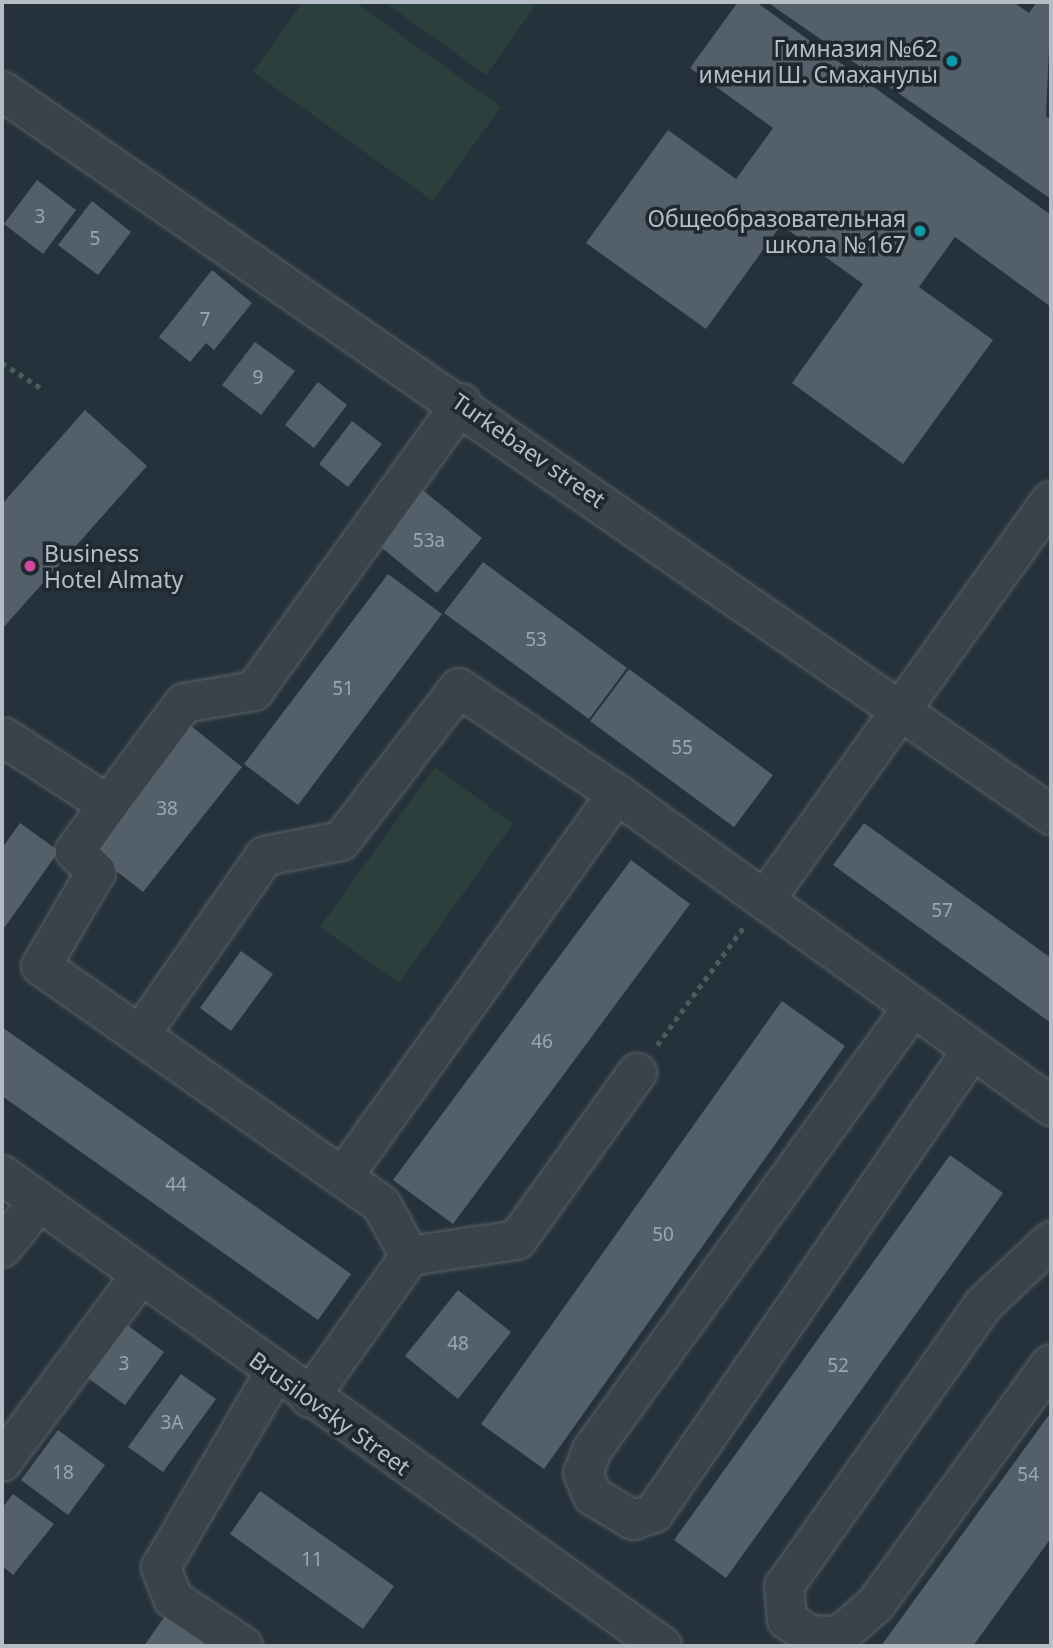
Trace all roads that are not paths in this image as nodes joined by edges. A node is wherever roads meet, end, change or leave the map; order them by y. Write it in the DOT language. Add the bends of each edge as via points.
graph roads {
  1 [pos="2,91"];
  2 [pos="462,403"];
  3 [pos="1051,501"];
  4 [pos="901,707"];
  5 [pos="2,743"];
  6 [pos="617,794"];
  7 [pos="108,805"];
  8 [pos="1051,815"];
  9 [pos="767,897"];
  10 [pos="913,1007"];
  11 [pos="140,1035"];
  12 [pos="971,1052"];
  13 [pos="637,1073"];
  14 [pos="1051,1106"];
  15 [pos="2,1175"];
  16 [pos="343,1177"];
  17 [pos="39,1202"];
  18 [pos="1051,1241"];
  19 [pos="2,1248"];
  20 [pos="410,1256"];
  21 [pos="140,1276"];
  22 [pos="1051,1364"];
  23 [pos="275,1373"];
  24 [pos="309,1398"];
  25 [pos="2,1462"];
  26 [pos="243,1646"];
  27 [pos="662,1646"];
  1 -- 2 [label="street, Turkebaev street"];
  2 -- 4 [label="street, Turkebaev street"];
  2 -- 7 [label="street" via="254,691 184,703"];
  3 -- 4 [label="street"];
  4 -- 8 [label="street, Turkebaev street"];
  4 -- 9 [label="street"];
  5 -- 7 [label="street" via="5,738"];
  6 -- 9 [label="street"];
  6 -- 11 [label="street" via="459,688 341,841 265,856"];
  6 -- 16 [label="street"];
  7 -- 11 [label="street" via="75,851 96,872 41,966"];
  9 -- 10 [label="street"];
  10 -- 12 [label="street"];
  10 -- 12 [label="street" via="592,1450 583,1473 593,1496 633,1520 654,1513"];
  11 -- 16 [label="street"];
  12 -- 14 [label="street"];
  13 -- 20 [label="street" via="517,1240"];
  15 -- 17 [label="street, Brusilovsky Street"];
  16 -- 20 [label="street" via="381,1204"];
  17 -- 19 [label="street"];
  17 -- 21 [label="street, Brusilovsky Street"];
  18 -- 22 [label="street" via="984,1304 784,1586 787,1620 809,1635 839,1636 875,1605"];
  20 -- 24 [label="street"];
  21 -- 23 [label="street, Brusilovsky Street"];
  21 -- 25 [label="street"];
  23 -- 24 [label="street, Brusilovsky Street"];
  23 -- 26 [label="street" via="161,1567 173,1599"];
  24 -- 27 [label="street, Brusilovsky Street"];
}
